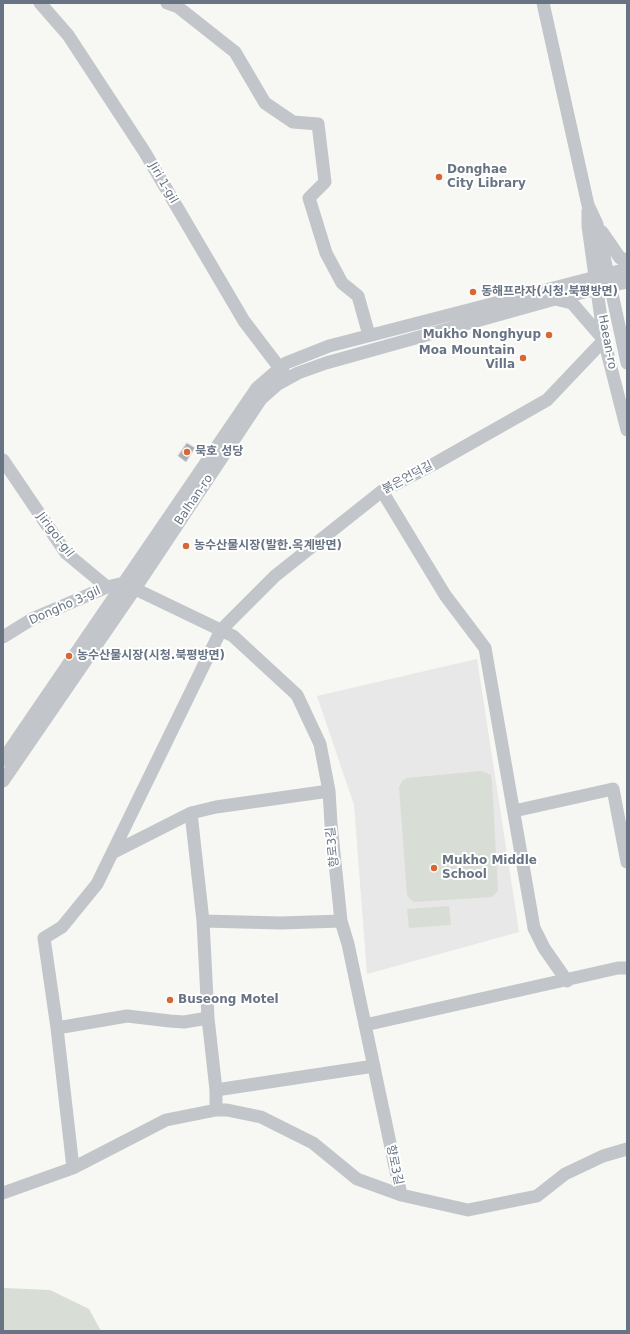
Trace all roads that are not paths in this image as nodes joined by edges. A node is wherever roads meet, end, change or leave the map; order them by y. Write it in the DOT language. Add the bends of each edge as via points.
graph roads {
  1 [pos="40,3"];
  2 [pos="167,3"];
  3 [pos="543,3"];
  4 [pos="588,205"];
  5 [pos="597,224"];
  6 [pos="627,260"];
  7 [pos="627,268"];
  8 [pos="603,281"];
  9 [pos="627,282"];
  10 [pos="555,299"];
  11 [pos="369,335"];
  12 [pos="604,340"];
  13 [pos="627,363"];
  14 [pos="283,373"];
  15 [pos="627,430"];
  16 [pos="3,460"];
  17 [pos="382,491"];
  18 [pos="129,586"];
  19 [pos="107,587"];
  20 [pos="221,630"];
  21 [pos="3,637"];
  22 [pos="3,760"];
  23 [pos="3,781"];
  24 [pos="329,791"];
  25 [pos="514,811"];
  26 [pos="191,813"];
  27 [pos="112,853"];
  28 [pos="627,862"];
  29 [pos="203,921"];
  30 [pos="341,921"];
  31 [pos="627,968"];
  32 [pos="567,980"];
  33 [pos="208,1018"];
  34 [pos="365,1026"];
  35 [pos="57,1028"];
  36 [pos="374,1066"];
  37 [pos="216,1090"];
  38 [pos="216,1110"];
  39 [pos="627,1149"];
  40 [pos="73,1168"];
  41 [pos="3,1193"];
  42 [pos="401,1195"];
  1 -- 14 [label="street, Jiri 1-gil" via="68,35 144,151 244,321"];
  2 -- 11 [label="street" via="178,7 235,52 265,103 293,122 318,124 325,182 309,198 326,253 342,283 358,296"];
  3 -- 4 [label="street, Haean-ro"];
  4 -- 5 [label="street, Haean-ro"];
  4 -- 8 [label="street, Haean-ro" via="588,226"];
  5 -- 6 [label="street" via="620,258"];
  5 -- 8 [label="street, Haean-ro"];
  7 -- 8 [label="street, Balhan-ro"];
  8 -- 9 [label="street, Balhan-ro"];
  8 -- 10 [label="street, Balhan-ro"];
  8 -- 11 [label="street, Balhan-ro"];
  8 -- 12 [label="street, Haean-ro"];
  8 -- 13 [label="street, Haean-ro"];
  10 -- 12 [label="street" via="572,303"];
  10 -- 14 [label="street, Balhan-ro"];
  11 -- 14 [label="street, Balhan-ro" via="329,346 286,363"];
  12 -- 15 [label="street, Haean-ro"];
  12 -- 17 [label="street, 붉은언덕길" via="547,400"];
  14 -- 18 [label="street, Balhan-ro" via="257,388"];
  16 -- 19 [label="street, Jirigol-gil" via="66,553"];
  17 -- 20 [label="street, 붉은언덕길" via="275,576"];
  17 -- 25 [label="street" via="445,595 485,648"];
  18 -- 19 [label="street"];
  18 -- 20 [label="street, 향로3길"];
  18 -- 22 [label="street, Balhan-ro"];
  18 -- 23 [label="street, Balhan-ro"];
  19 -- 21 [label="street, Dongho 3-gil" via="32,619"];
  20 -- 24 [label="street, 향로3길" via="233,636 297,695 320,744"];
  20 -- 27 [label="street, 붉은언덕길"];
  24 -- 26 [label="street"];
  24 -- 30 [label="street, 향로3길"];
  25 -- 28 [label="street" via="612,789"];
  25 -- 32 [label="street" via="534,928 544,948"];
  26 -- 27 [label="street"];
  26 -- 29 [label="street"];
  27 -- 35 [label="street, 붉은언덕길" via="97,884 62,927 44,938"];
  29 -- 30 [label="street"];
  29 -- 33 [label="street"];
  30 -- 34 [label="street, 향로3길"];
  31 -- 32 [label="street"];
  32 -- 34 [label="street"];
  33 -- 35 [label="street" via="170,1022 127,1016"];
  33 -- 37 [label="street"];
  34 -- 36 [label="street, 향로3길"];
  35 -- 40 [label="street"];
  36 -- 37 [label="street"];
  36 -- 42 [label="street, 향로3길"];
  37 -- 38 [label="street"];
  38 -- 40 [label="street" via="166,1120"];
  38 -- 42 [label="street" via="261,1117 312,1143 357,1179"];
  39 -- 42 [label="street" via="604,1156 565,1174 537,1196 468,1210"];
  40 -- 41 [label="street"];
}
